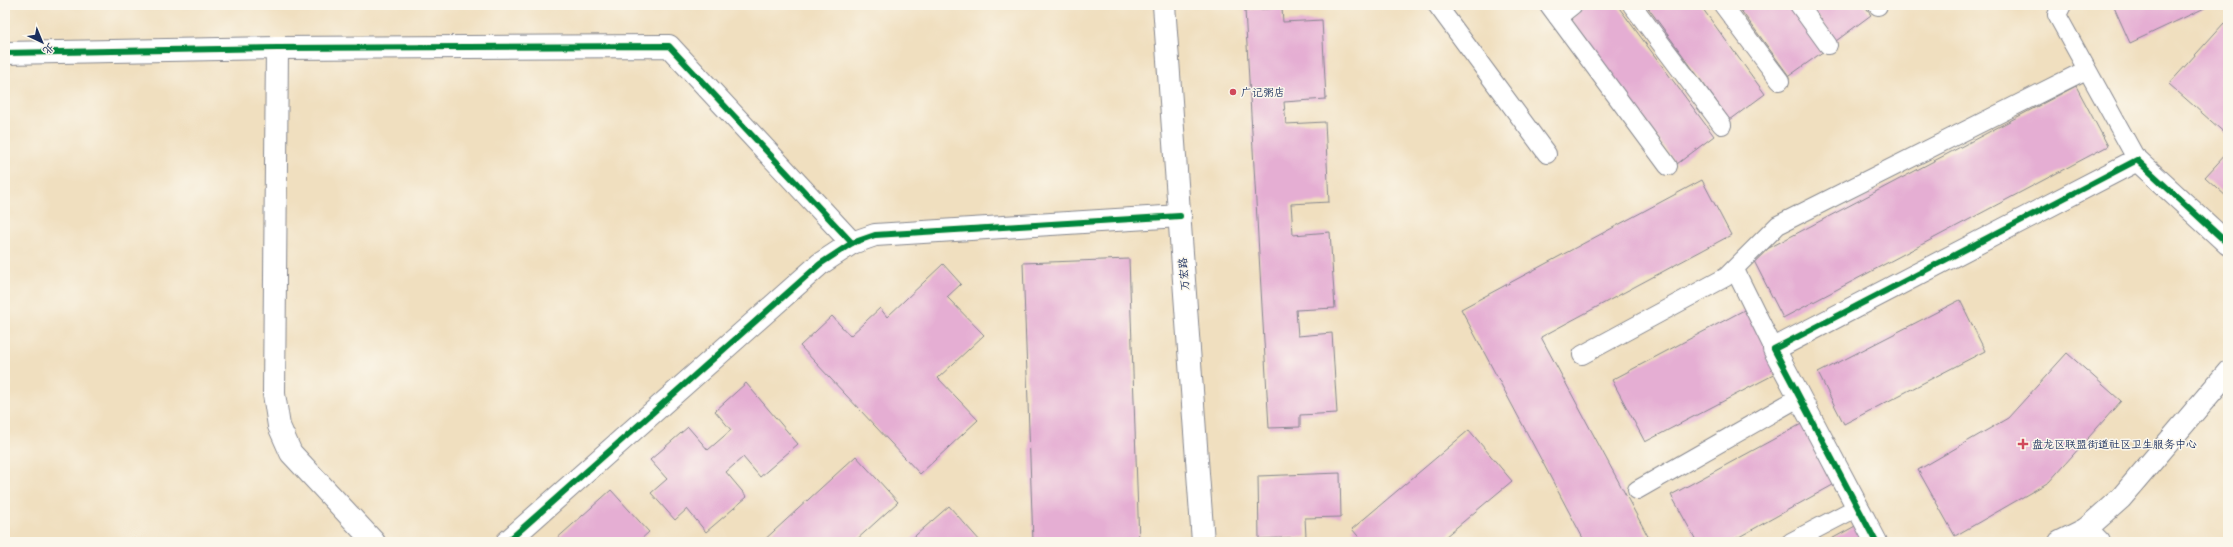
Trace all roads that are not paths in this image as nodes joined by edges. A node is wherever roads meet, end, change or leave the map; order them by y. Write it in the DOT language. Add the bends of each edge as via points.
graph roads {
  1 [pos="1164,5"];
  2 [pos="1437,5"];
  3 [pos="1574,5"];
  4 [pos="1632,5"];
  5 [pos="1723,5"];
  6 [pos="1799,5"];
  7 [pos="2062,5"];
  8 [pos="1554,11"];
  9 [pos="1828,44"];
  10 [pos="277,48"];
  11 [pos="5,53"];
  12 [pos="2086,70"];
  13 [pos="1780,81"];
  14 [pos="1722,125"];
  15 [pos="1547,154"];
  16 [pos="2137,160"];
  17 [pos="1668,166"];
  18 [pos="1180,216"];
  19 [pos="852,243"];
  20 [pos="2228,244"];
  21 [pos="1735,270"];
  22 [pos="1774,349"];
  23 [pos="1582,355"];
  24 [pos="2228,372"];
  25 [pos="1800,397"];
  26 [pos="1637,490"];
  27 [pos="1858,507"];
  28 [pos="2092,535"];
  29 [pos="374,542"];
  30 [pos="507,542"];
  31 [pos="1203,542"];
  32 [pos="1791,542"];
  33 [pos="1876,542"];
  34 [pos="2060,542"];
  1 -- 18 [label="street, 万宏路"];
  2 -- 15 [label="lane"];
  3 -- 8 [label="lane"];
  4 -- 14 [label="lane"];
  5 -- 13 [label="lane"];
  6 -- 9 [label="lane"];
  7 -- 12 [label="lane" via="2058,15"];
  8 -- 17 [label="lane"];
  10 -- 11 [label="street"];
  10 -- 19 [label="street" via="669,46"];
  10 -- 29 [label="street" via="274,394 279,426 291,453"];
  12 -- 16 [label="lane"];
  12 -- 21 [label="lane" via="1778,225"];
  16 -- 20 [label="street"];
  16 -- 22 [label="street"];
  18 -- 19 [label="street" via="875,236"];
  18 -- 31 [label="street, 万宏路"];
  19 -- 30 [label="street" via="820,264"];
  21 -- 22 [label="lane"];
  21 -- 23 [label="lane"];
  22 -- 25 [label="street"];
  24 -- 28 [label="street"];
  25 -- 26 [label="lane"];
  25 -- 27 [label="street"];
  27 -- 32 [label="lane"];
  27 -- 33 [label="street"];
  28 -- 34 [label="street"];
}
